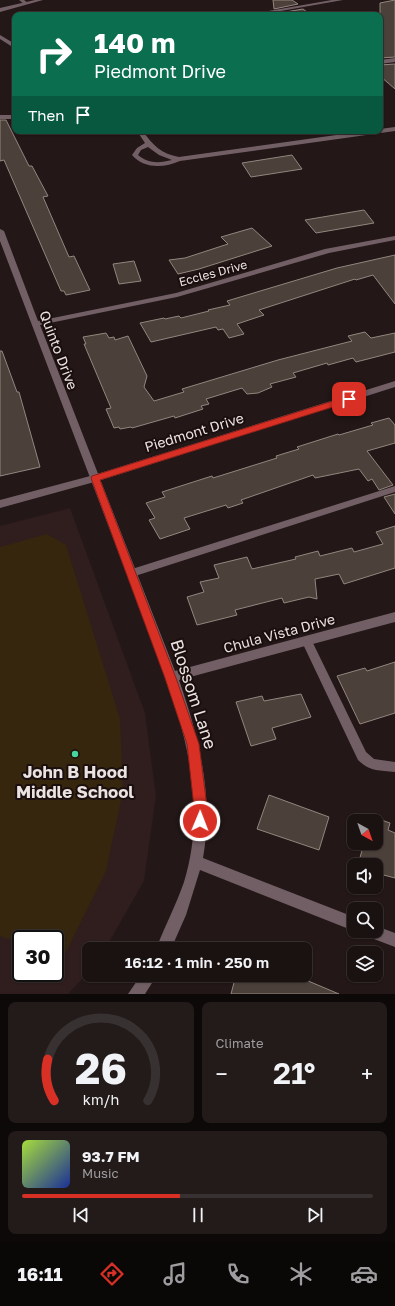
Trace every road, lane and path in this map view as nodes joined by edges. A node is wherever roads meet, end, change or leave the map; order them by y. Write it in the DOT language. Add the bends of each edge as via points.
graph roads {
  1 [pos="20,0"];
  2 [pos="41,0"];
  3 [pos="341,0"];
  4 [pos="26,3"];
  5 [pos="0,10"];
  6 [pos="267,12"];
  7 [pos="0,37"];
  8 [pos="12,44"];
  9 [pos="12,45"];
  10 [pos="0,47"];
  11 [pos="395,60"];
  12 [pos="383,62"];
  13 [pos="0,117"];
  14 [pos="12,117"];
  15 [pos="395,129"];
  16 [pos="383,130"];
  17 [pos="142,134"];
  18 [pos="358,134"];
  19 [pos="148,144"];
  20 [pos="179,159"];
  21 [pos="0,231"];
  22 [pos="395,238"];
  23 [pos="35,324"];
  24 [pos="395,384"];
  25 [pos="95,478"];
  26 [pos="395,489"];
  27 [pos="0,504"];
  28 [pos="132,573"];
  29 [pos="395,617"];
  30 [pos="307,642"];
  31 [pos="171,678"];
  32 [pos="395,767"];
  33 [pos="197,862"];
  34 [pos="347,921"];
  35 [pos="383,936"];
  36 [pos="395,940"];
  37 [pos="167,942"];
  38 [pos="145,982"];
  39 [pos="136,994"];
  1 -- 4 [label="lane"];
  2 -- 4 [label="street"];
  3 -- 6 [label="street"];
  4 -- 5 [label="street"];
  7 -- 8 [label="street"];
  9 -- 10 [label="street"];
  11 -- 12 [label="street"];
  13 -- 14 [label="street"];
  15 -- 16 [label="street"];
  17 -- 19 [label="street"];
  18 -- 20 [label="street"];
  19 -- 20 [label="street" via="161,154"];
  19 -- 20 [label="street" via="135,155 145,162 162,164"];
  21 -- 23 [label="street, Quinto Drive"];
  22 -- 23 [label="street, Eccles Drive" via="328,251 177,295"];
  23 -- 25 [label="street, Quinto Drive"];
  24 -- 25 [label="street, Piedmont Drive"];
  25 -- 27 [label="street, Piedmont Drive"];
  25 -- 28 [label="street, Blossom Lane"];
  26 -- 28 [label="lane"];
  28 -- 31 [label="street, Blossom Lane"];
  29 -- 30 [label="street, Chula Vista Drive"];
  30 -- 31 [label="street, Chula Vista Drive"];
  30 -- 32 [label="lane" via="362,756 371,764"];
  31 -- 33 [label="street, Blossom Lane" via="193,744 201,807"];
  33 -- 34 [label="street"];
  33 -- 37 [label="street, Blossom Lane" via="178,920"];
  35 -- 36 [label="street"];
  38 -- 39 [label="street"];
}
